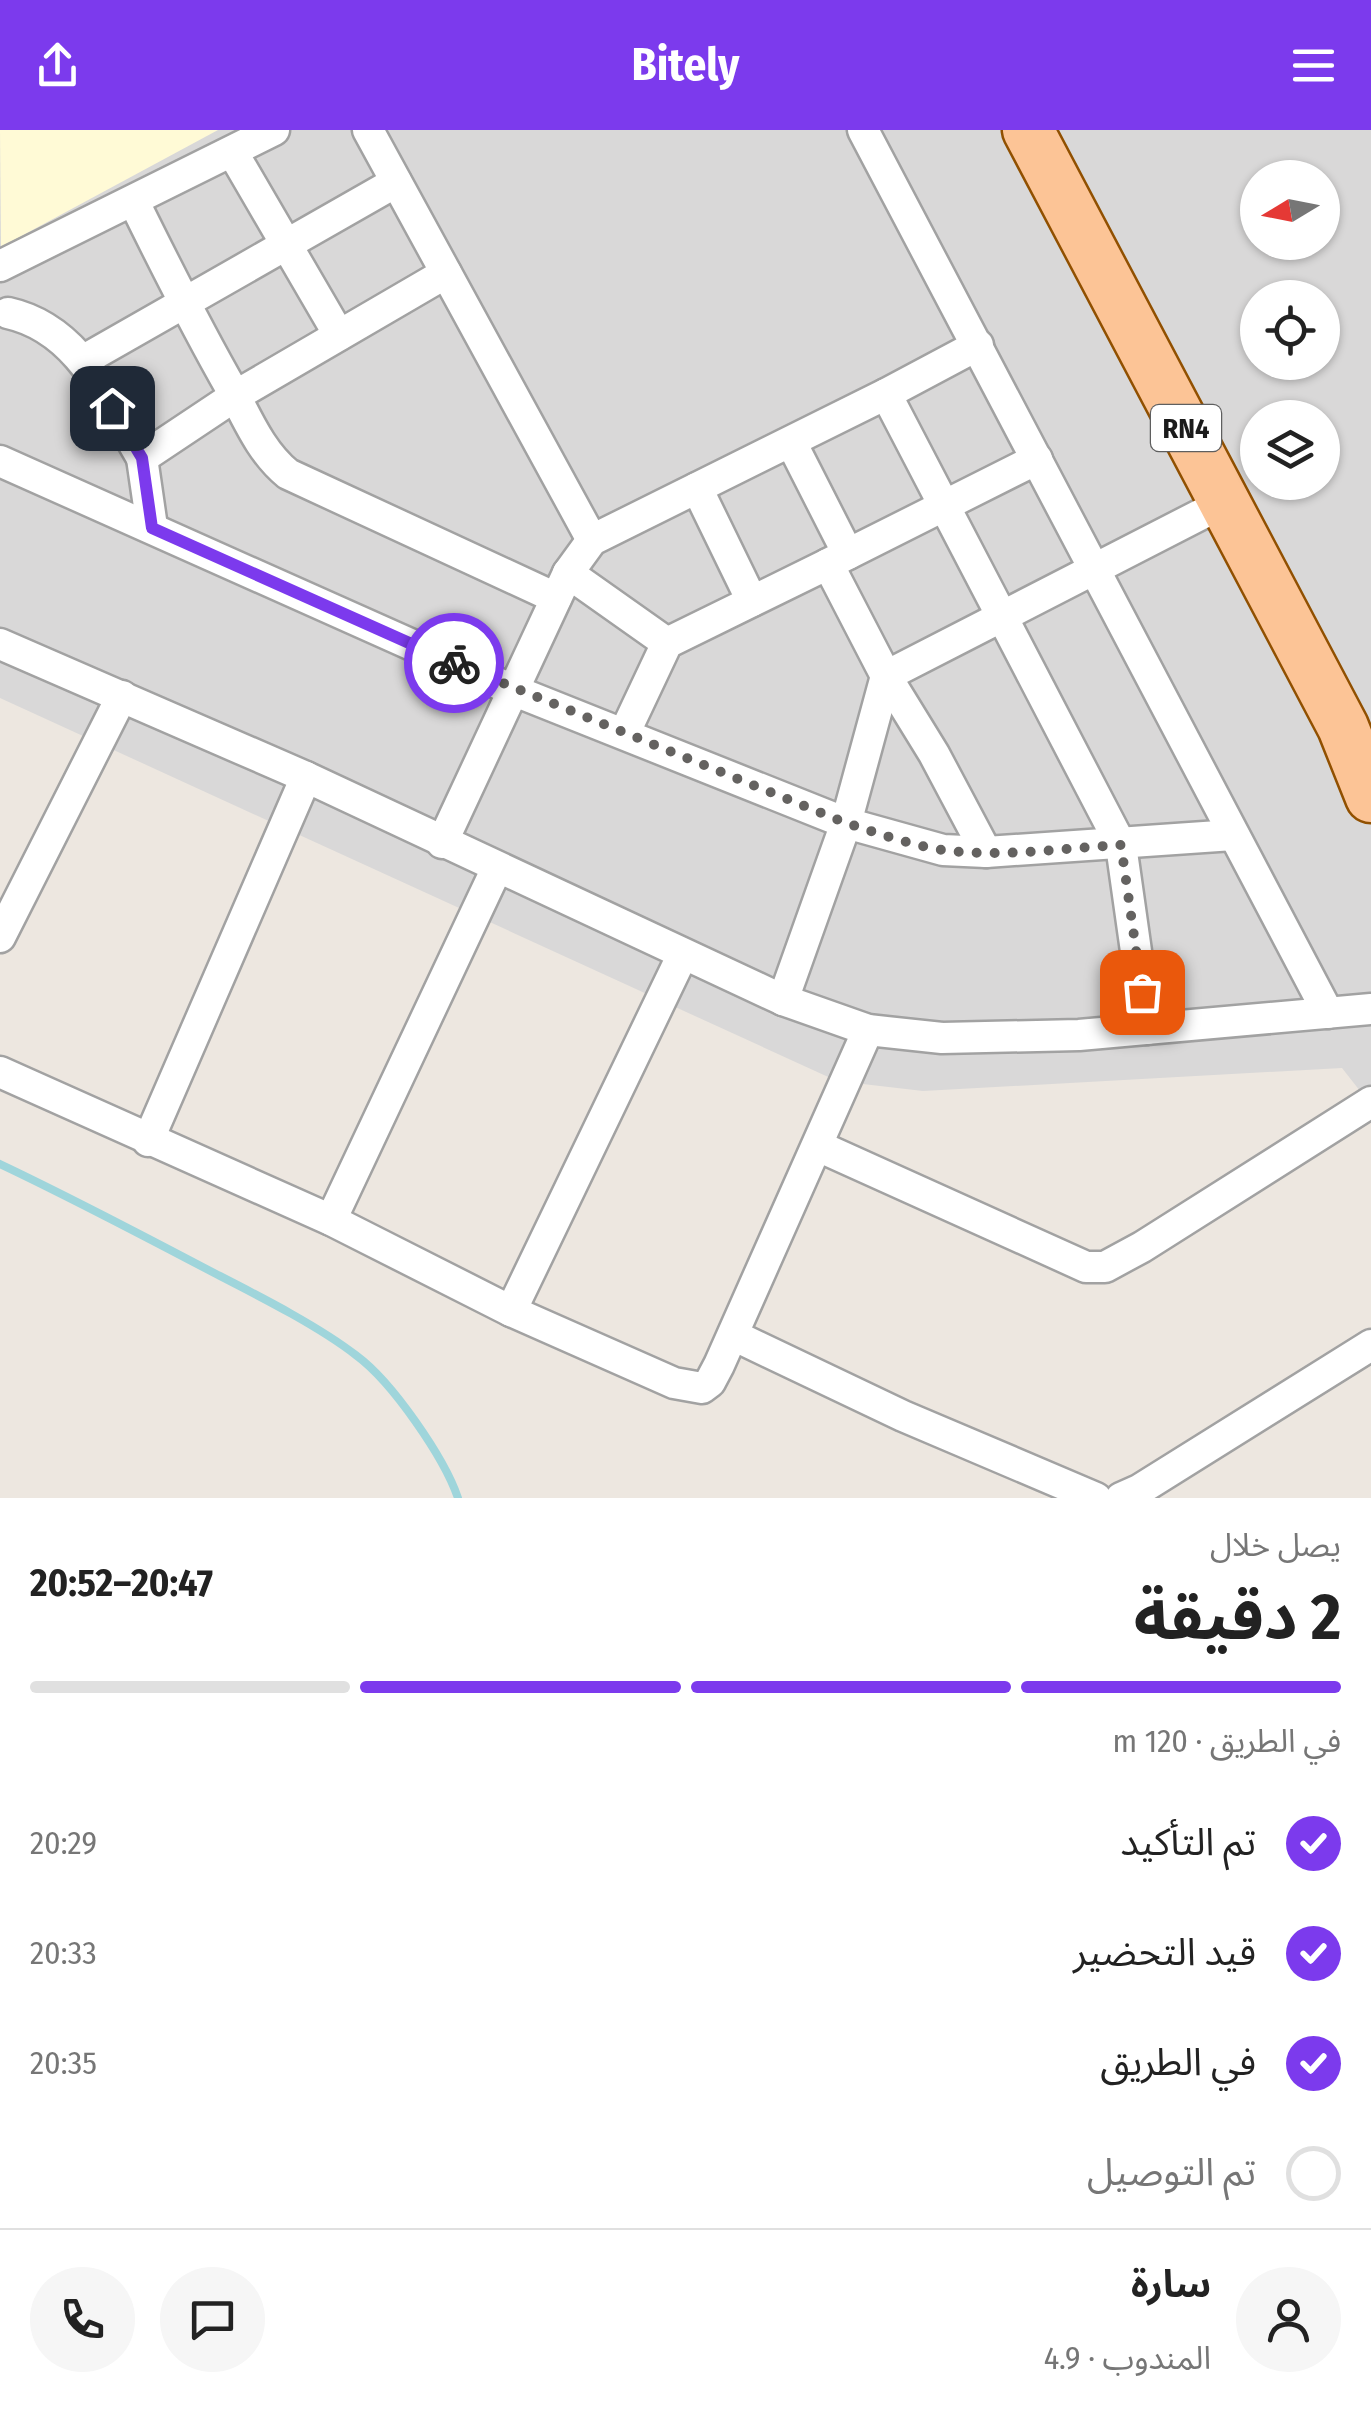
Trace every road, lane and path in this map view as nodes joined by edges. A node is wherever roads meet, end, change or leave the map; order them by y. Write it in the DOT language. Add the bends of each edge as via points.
graph roads {
  1 [pos="274,130"];
  2 [pos="368,130"];
  3 [pos="864,130"];
  4 [pos="1028,130"];
  5 [pos="233,152"];
  6 [pos="396,182"];
  7 [pos="134,202"];
  8 [pos="286,245"];
  9 [pos="0,266"];
  10 [pos="446,272"];
  11 [pos="184,301"];
  12 [pos="3,308"];
  13 [pos="339,335"];
  14 [pos="978,345"];
  15 [pos="84,360"];
  16 [pos="886,394"];
  17 [pos="235,396"];
  18 [pos="790,442"];
  19 [pos="142,458"];
  20 [pos="1037,459"];
  21 [pos="0,461"];
  22 [pos="696,488"];
  23 [pos="1224,502"];
  24 [pos="943,505"];
  25 [pos="152,528"];
  26 [pos="592,540"];
  27 [pos="838,559"];
  28 [pos="1094,568"];
  29 [pos="562,586"];
  30 [pos="752,601"];
  31 [pos="1001,618"];
  32 [pos="667,643"];
  33 [pos="0,644"];
  34 [pos="886,676"];
  35 [pos="515,691"];
  36 [pos="122,696"];
  37 [pos="1343,727"];
  38 [pos="625,732"];
  39 [pos="1371,768"];
  40 [pos="306,778"];
  41 [pos="1371,797"];
  42 [pos="846,823"];
  43 [pos="1233,835"];
  44 [pos="442,843"];
  45 [pos="1121,845"];
  46 [pos="986,852"];
  47 [pos="497,868"];
  48 [pos="0,936"];
  49 [pos="684,954"];
  50 [pos="783,1000"];
  51 [pos="1371,1009"];
  52 [pos="1328,1013"];
  53 [pos="1147,1029"];
  54 [pos="868,1030"];
  55 [pos="0,1072"];
  56 [pos="1371,1102"];
  57 [pos="148,1140"];
  58 [pos="818,1146"];
  59 [pos="331,1220"];
  60 [pos="511,1312"];
  61 [pos="733,1334"];
  62 [pos="1371,1345"];
  63 [pos="1096,1498"];
  64 [pos="1121,1498"];
  1 -- 5 [label="street"];
  2 -- 6 [label="street"];
  3 -- 14 [label="street"];
  4 -- 23 [label="main road, RN4"];
  5 -- 7 [label="street"];
  5 -- 8 [label="street"];
  6 -- 8 [label="street"];
  6 -- 10 [label="street"];
  7 -- 9 [label="street"];
  7 -- 11 [label="street"];
  8 -- 11 [label="street"];
  8 -- 13 [label="street"];
  10 -- 13 [label="street"];
  10 -- 26 [label="street"];
  11 -- 15 [label="street"];
  11 -- 17 [label="street"];
  12 -- 15 [label="street" via="49,328"];
  13 -- 17 [label="street"];
  14 -- 16 [label="street"];
  14 -- 20 [label="street"];
  15 -- 19 [label="street"];
  16 -- 18 [label="street"];
  16 -- 24 [label="street"];
  17 -- 19 [label="street"];
  17 -- 29 [label="street" via="263,448 288,474"];
  18 -- 22 [label="street"];
  18 -- 27 [label="street"];
  19 -- 25 [label="street"];
  20 -- 24 [label="street"];
  20 -- 28 [label="street"];
  21 -- 25 [label="street"];
  22 -- 26 [label="street"];
  22 -- 30 [label="street"];
  23 -- 28 [label="street"];
  23 -- 37 [label="main road, RN4"];
  24 -- 27 [label="street"];
  24 -- 31 [label="street"];
  25 -- 35 [label="street"];
  26 -- 29 [label="street"];
  27 -- 30 [label="street"];
  27 -- 34 [label="street"];
  28 -- 31 [label="street"];
  28 -- 43 [label="street"];
  29 -- 32 [label="street"];
  29 -- 35 [label="street"];
  30 -- 32 [label="street"];
  31 -- 34 [label="street"];
  31 -- 45 [label="street"];
  32 -- 38 [label="street"];
  33 -- 36 [label="street"];
  34 -- 42 [label="street"];
  34 -- 46 [label="street"];
  35 -- 38 [label="street"];
  35 -- 44 [label="street"];
  36 -- 40 [label="street"];
  36 -- 48 [label="street"];
  37 -- 39 [label="main road, RN4"];
  37 -- 41 [label="main road, RN4"];
  38 -- 42 [label="street"];
  40 -- 44 [label="street"];
  40 -- 57 [label="street"];
  42 -- 46 [label="street" via="943,850"];
  42 -- 50 [label="street"];
  43 -- 45 [label="street"];
  43 -- 52 [label="street"];
  44 -- 47 [label="street"];
  45 -- 46 [label="street"];
  45 -- 53 [label="street"];
  47 -- 49 [label="street"];
  47 -- 59 [label="street"];
  49 -- 50 [label="street"];
  49 -- 60 [label="street"];
  50 -- 54 [label="street"];
  51 -- 52 [label="street"];
  52 -- 53 [label="street"];
  53 -- 54 [label="street" via="942,1038"];
  54 -- 58 [label="street"];
  55 -- 57 [label="street"];
  56 -- 58 [label="street" via="1142,1247 1097,1268"];
  57 -- 59 [label="street"];
  58 -- 61 [label="street"];
  59 -- 60 [label="street"];
  60 -- 61 [label="street" via="691,1388 710,1382"];
  61 -- 63 [label="street"];
  62 -- 64 [label="street"];
}
